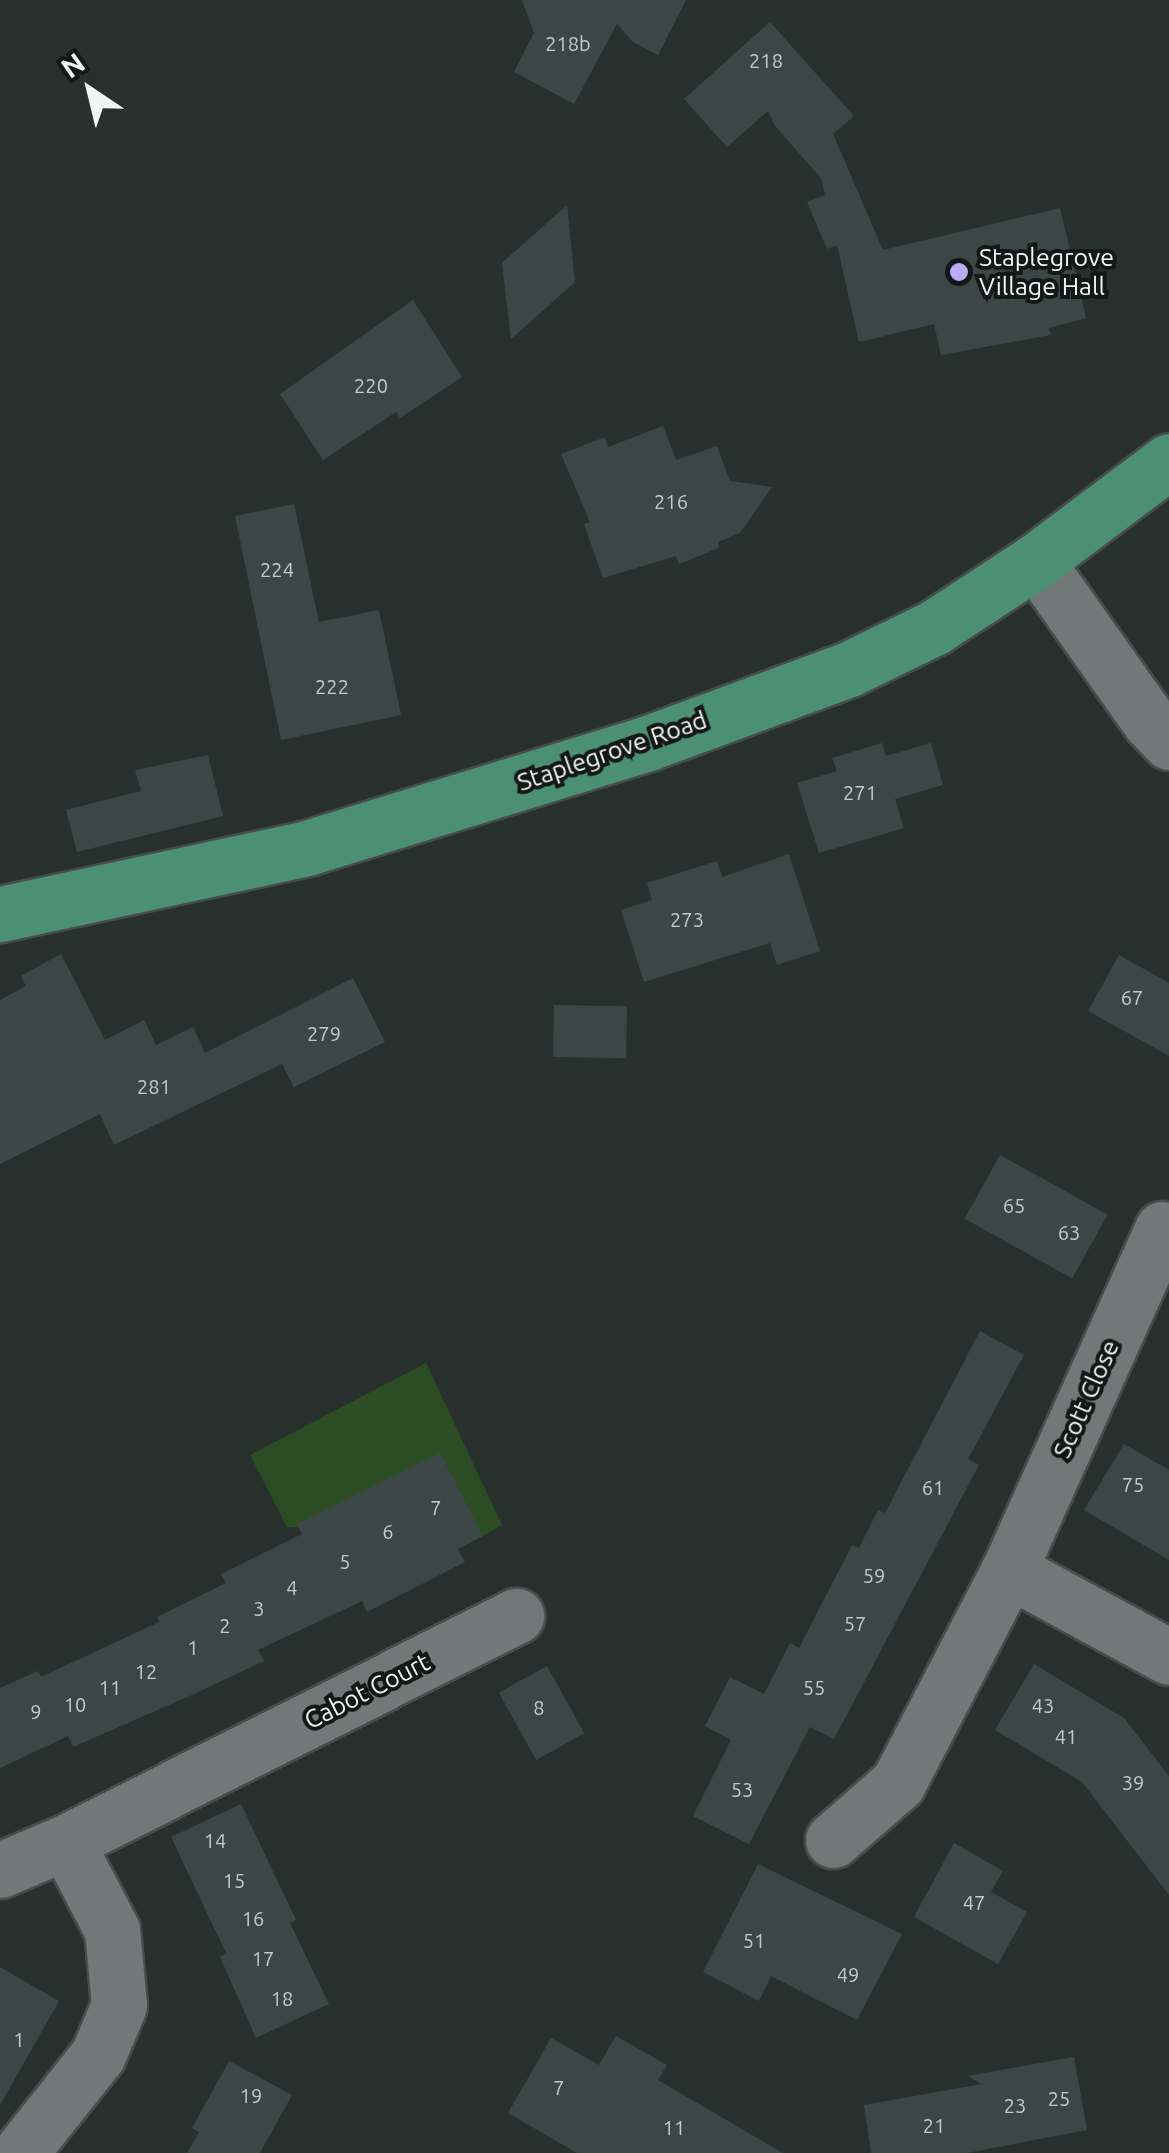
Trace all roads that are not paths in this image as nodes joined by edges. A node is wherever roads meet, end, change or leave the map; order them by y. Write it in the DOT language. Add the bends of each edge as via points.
graph roads {
  1 [pos="1169,461"];
  2 [pos="1036,561"];
  3 [pos="1169,742"];
  4 [pos="0,914"];
  5 [pos="1162,1228"];
  6 [pos="1009,1570"];
  7 [pos="516,1616"];
  8 [pos="1169,1656"];
  9 [pos="834,1840"];
  10 [pos="66,1842"];
  11 [pos="0,1870"];
  12 [pos="20,2153"];
  1 -- 2 [label="main road, Staplegrove Road"];
  2 -- 3 [label="street"];
  2 -- 4 [label="main road, Staplegrove Road" via="935,627 849,669 648,742 308,848"];
  5 -- 6 [label="street, Scott Close"];
  6 -- 8 [label="street"];
  6 -- 9 [label="street, Scott Close" via="898,1783"];
  7 -- 10 [label="street, Cabot Court"];
  10 -- 11 [label="street, Cabot Court"];
  10 -- 12 [label="street" via="112,1930 119,2006 98,2056"];
}
